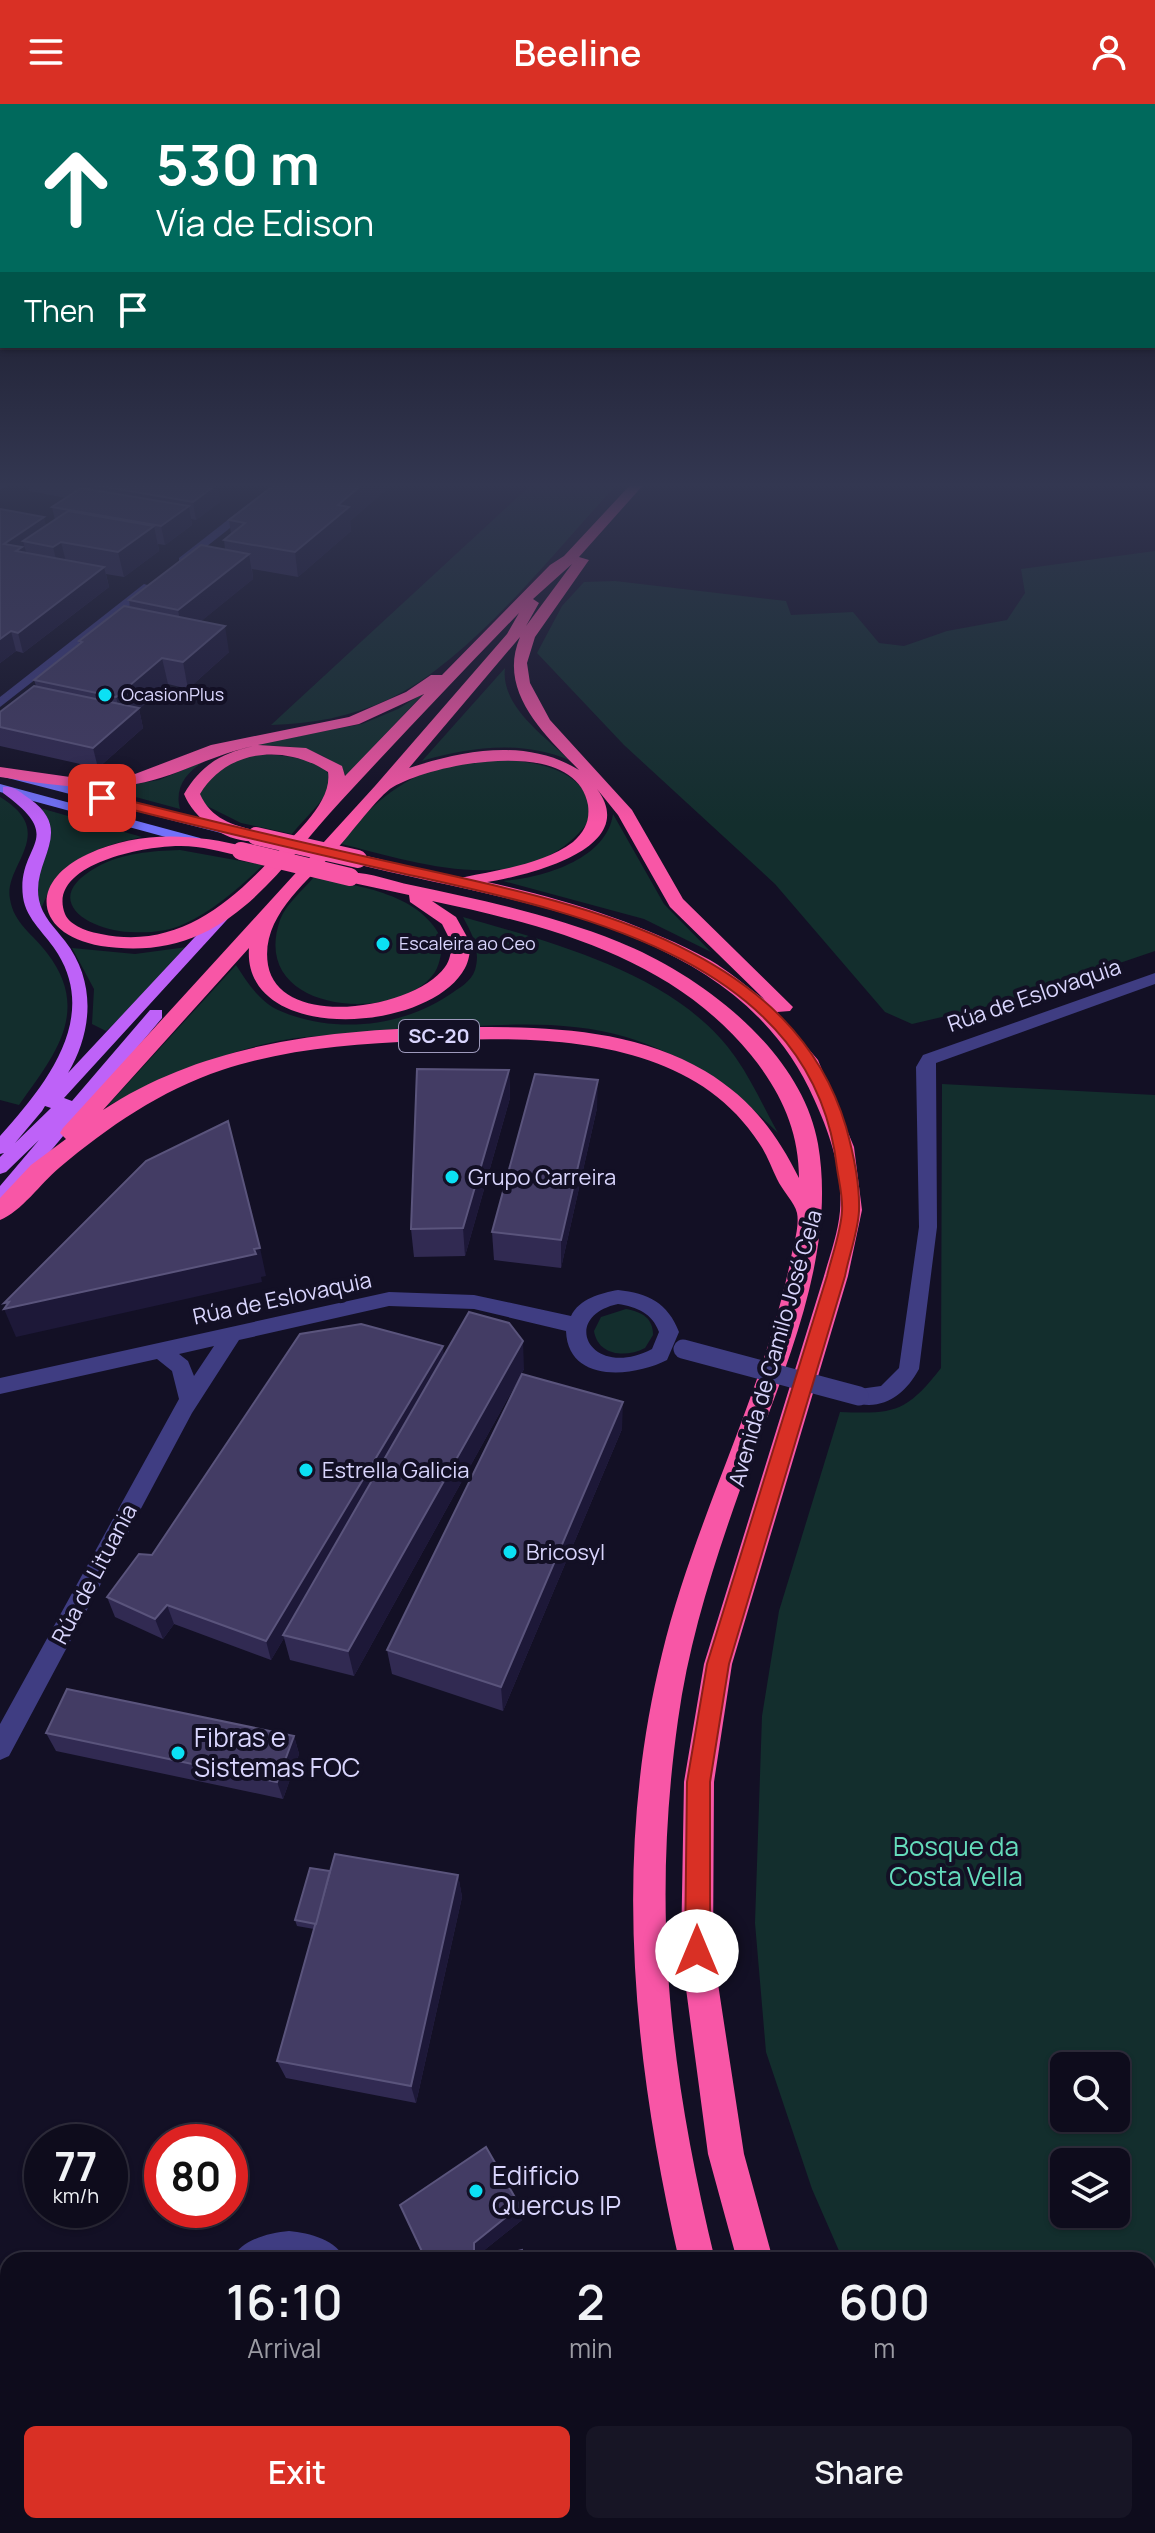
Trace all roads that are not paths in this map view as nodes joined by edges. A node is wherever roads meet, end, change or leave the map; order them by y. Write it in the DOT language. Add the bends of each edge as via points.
graph roads {
  1 [pos="137,596"];
  2 [pos="527,596"];
  3 [pos="538,596"];
  4 [pos="556,596"];
  5 [pos="533,602"];
  6 [pos="485,639"];
  7 [pos="0,703"];
  8 [pos="0,772"];
  9 [pos="4,789"];
  10 [pos="381,790"];
  11 [pos="332,800"];
  12 [pos="225,830"];
  13 [pos="195,841"];
  14 [pos="449,879"];
  15 [pos="393,887"];
  16 [pos="227,911"];
  17 [pos="264,920"];
  18 [pos="1155,978"];
  19 [pos="156,1014"];
  20 [pos="808,1057"];
  21 [pos="0,1148"];
  22 [pos="0,1156"];
  23 [pos="0,1168"];
  24 [pos="30,1180"];
  25 [pos="0,1198"];
  26 [pos="0,1212"];
  27 [pos="810,1212"];
  28 [pos="575,1325"];
  29 [pos="233,1333"];
  30 [pos="195,1342"];
  31 [pos="675,1346"];
  32 [pos="160,1350"];
  33 [pos="204,1381"];
  34 [pos="0,1386"];
  35 [pos="190,1400"];
  36 [pos="0,1748"];
  37 [pos="262,2252"];
  38 [pos="318,2252"];
  39 [pos="695,2252"];
  40 [pos="753,2252"];
  1 -- 7 [label="street"];
  2 -- 6 [label="highway"];
  3 -- 5 [label="highway"];
  4 -- 20 [label="highway" via="524,640 519,680 535,710 625,812 683,912 806,1034"];
  5 -- 10 [label="highway" via="513,636"];
  5 -- 19 [label="highway"];
  6 -- 8 [label="highway" via="412,695 353,721 217,748 154,775 109,783"];
  6 -- 11 [label="highway, Avenida de Camilo José Cela"];
  8 -- 12 [label="main road"];
  9 -- 13 [label="main road"];
  9 -- 21 [label="main road" via="34,809 42,822 45,842 30,898 69,958 83,995 83,1011 70,1054 49,1089"];
  10 -- 14 [label="highway" via="429,764 505,754 553,764 587,786 596,800 598,817 591,831 560,858 508,874"];
  10 -- 17 [label="highway"];
  11 -- 12 [label="highway" via="338,782 336,770 326,762 295,750 245,753 211,766 198,778 192,794 196,807"];
  11 -- 16 [label="highway, Avenida de Camilo José Cela"];
  12 -- 14 [label="highway, Avenida de Camilo José Cela, bridge"];
  13 -- 15 [label="highway, Avenida de Camilo José Cela, bridge"];
  13 -- 16 [label="highway, Avenida de Camilo José Cela" via="134,845 93,858 58,889 56,910 80,935 120,945 168,940 203,928"];
  14 -- 20 [label="highway, Avenida de Camilo José Cela" via="626,927 681,952 761,1007"];
  15 -- 17 [label="highway" via="442,914 460,951 457,967 445,983 405,1006 332,1014 273,992 258,960"];
  15 -- 27 [label="highway, Avenida de Camilo José Cela" via="506,913 624,950 718,1006 758,1045 787,1090 808,1144"];
  16 -- 22 [label="main road"];
  17 -- 24 [label="highway"];
  18 -- 31 [label="street, Rúa de Eslovaquia, bridge" via="929,1059 928,1227 912,1355 899,1387 874,1399"];
  19 -- 23 [label="main road"];
  19 -- 25 [label="main road"];
  20 -- 40 [label="highway, Avenida de Camilo José Cela" via="830,1101 843,1146 851,1211 718,1664 699,1782 697,1951 726,2154"];
  24 -- 26 [label="highway"];
  24 -- 27 [label="highway, SC-20" via="116,1112 225,1062 347,1041 546,1034 637,1049 713,1085 763,1133 787,1170 796,1197"];
  27 -- 39 [label="highway, Avenida de Camilo José Cela" via="788,1315 692,1588 674,1661 651,1812 650,1949 665,2112"];
  28 -- 29 [label="street, Rúa de Eslovaquia" via="474,1302 389,1299"];
  28 -- 31 [label="street" via="580,1349 590,1359 618,1368 649,1362"];
  28 -- 31 [label="street" via="603,1300 633,1298 666,1320"];
  29 -- 30 [label="street, Rúa de Eslovaquia"];
  29 -- 33 [label="street, Rúa de Lituania"];
  30 -- 32 [label="street, Rúa de Eslovaquia"];
  30 -- 33 [label="street" via="204,1357"];
  32 -- 34 [label="street, Rúa de Eslovaquia"];
  32 -- 35 [label="street" via="185,1373"];
  33 -- 35 [label="street, Rúa de Lituania"];
  35 -- 36 [label="street, Rúa de Lituania"];
  37 -- 38 [label="street" via="292,2245"];
}
